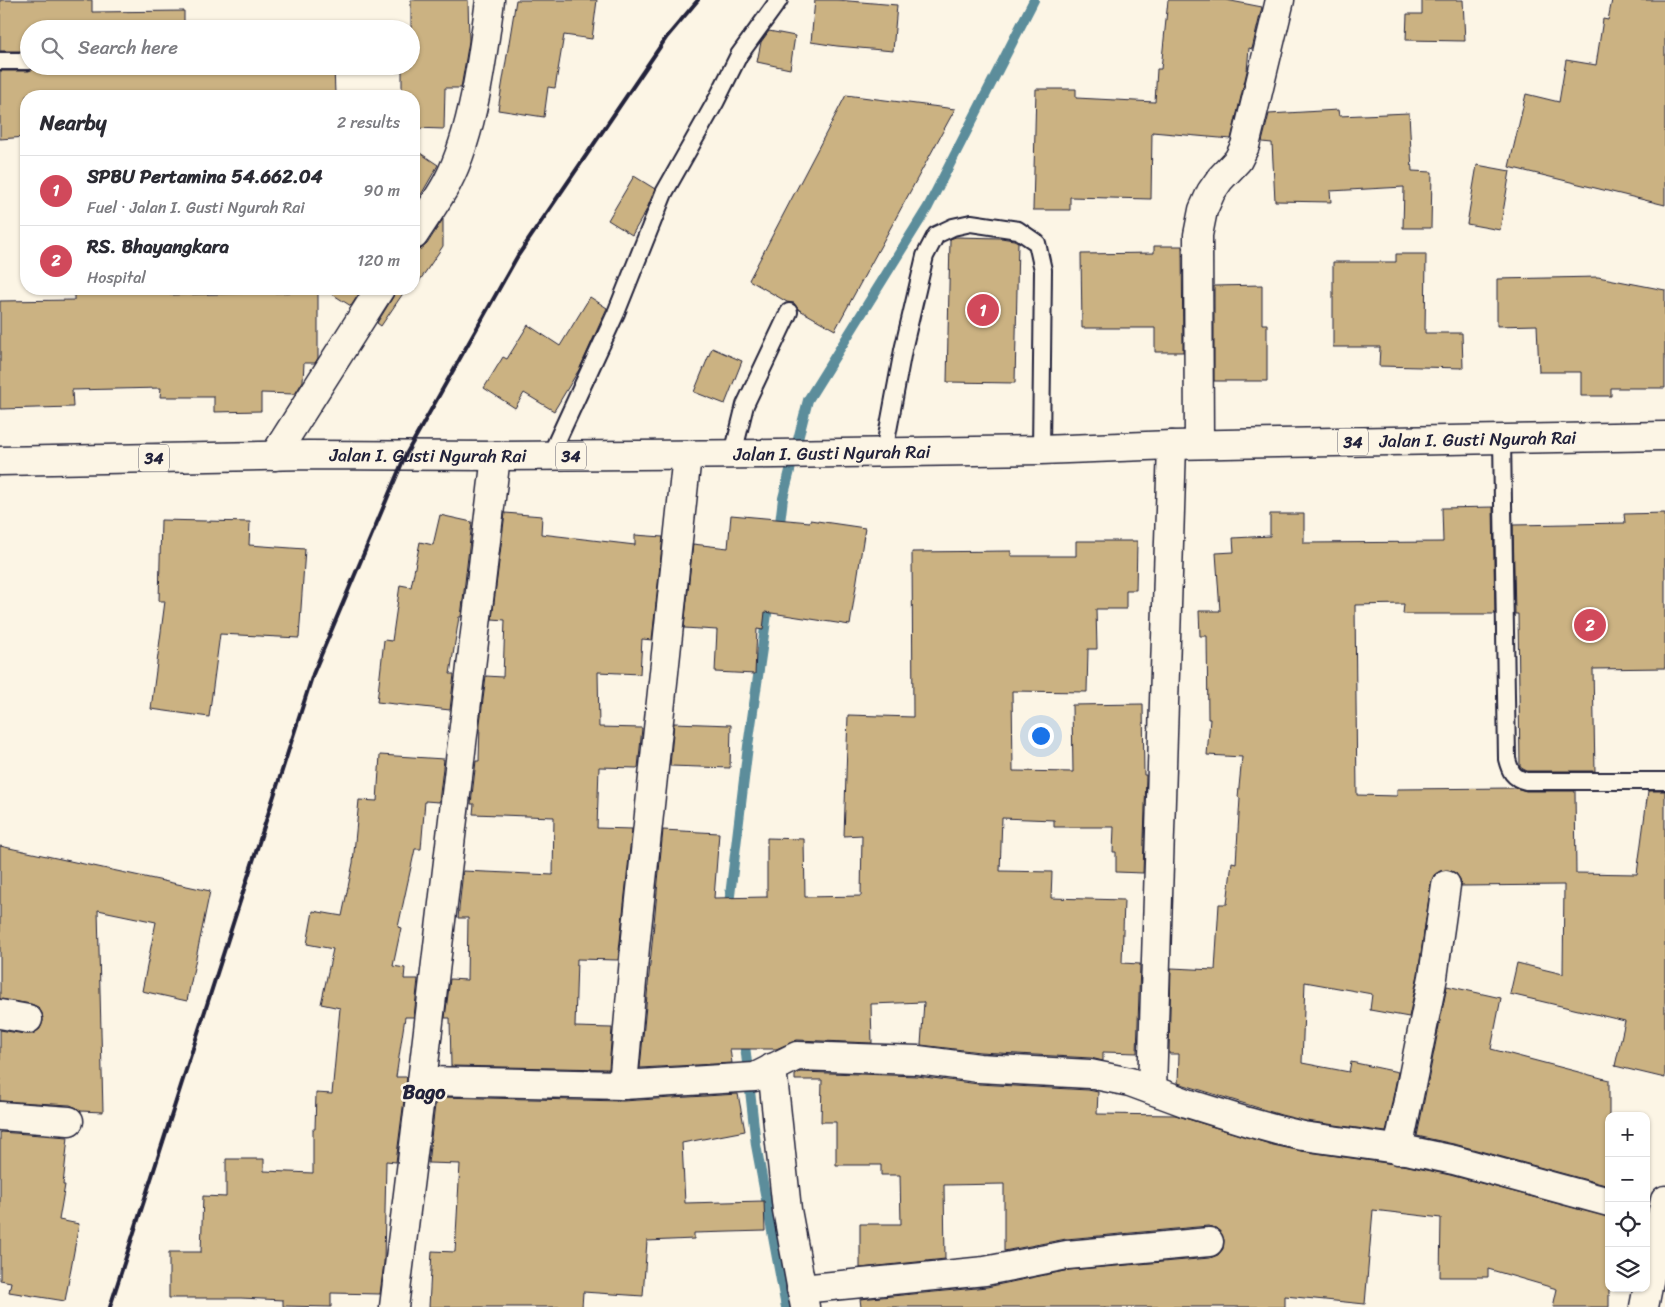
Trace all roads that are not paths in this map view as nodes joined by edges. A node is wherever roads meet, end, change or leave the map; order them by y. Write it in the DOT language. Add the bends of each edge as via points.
graph roads {
  1 [pos="490,0"];
  2 [pos="779,0"];
  3 [pos="1280,0"];
  4 [pos="0,61"];
  5 [pos="20,61"];
  6 [pos="420,225"];
  7 [pos="376,295"];
  8 [pos="788,312"];
  9 [pos="1665,436"];
  10 [pos="1502,439"];
  11 [pos="1199,444"];
  12 [pos="1172,445"];
  13 [pos="1041,450"];
  14 [pos="884,452"];
  15 [pos="733,454"];
  16 [pos="687,455"];
  17 [pos="274,456"];
  18 [pos="496,456"];
  19 [pos="550,456"];
  20 [pos="0,461"];
  21 [pos="1665,781"];
  22 [pos="1446,885"];
  23 [pos="0,1014"];
  24 [pos="28,1019"];
  25 [pos="753,1074"];
  26 [pos="422,1081"];
  27 [pos="623,1085"];
  28 [pos="1152,1089"];
  29 [pos="0,1116"];
  30 [pos="69,1121"];
  31 [pos="1398,1150"];
  32 [pos="1605,1201"];
  33 [pos="1658,1210"];
  34 [pos="1209,1242"];
  35 [pos="803,1298"];
  36 [pos="394,1307"];
  37 [pos="1644,1307"];
  1 -- 6 [label="main road" via="465,138 447,182"];
  2 -- 19 [label="lane" via="739,55 664,193 616,313"];
  3 -- 11 [label="main road" via="1245,146 1238,160 1211,192 1198,235"];
  4 -- 5 [label="lane"];
  7 -- 17 [label="main road"];
  8 -- 15 [label="lane" via="745,404"];
  9 -- 10 [label="main road, Jalan I. Gusti Ngurah Rai / 34"];
  10 -- 11 [label="main road, Jalan I. Gusti Ngurah Rai / 34"];
  10 -- 21 [label="lane" via="1506,750 1509,768 1518,780 1526,781"];
  11 -- 12 [label="main road, Jalan I. Gusti Ngurah Rai / 34"];
  12 -- 13 [label="main road, Jalan I. Gusti Ngurah Rai / 34"];
  12 -- 28 [label="main road"];
  13 -- 14 [label="main road, Jalan I. Gusti Ngurah Rai / 34"];
  13 -- 14 [label="lane" via="1043,270 1037,243 1018,230 971,223 936,235 925,256"];
  14 -- 15 [label="main road, Jalan I. Gusti Ngurah Rai / 34"];
  15 -- 16 [label="main road, Jalan I. Gusti Ngurah Rai / 34"];
  16 -- 19 [label="main road, Jalan I. Gusti Ngurah Rai / 34"];
  16 -- 27 [label="main road"];
  17 -- 18 [label="main road, Jalan I. Gusti Ngurah Rai / 34"];
  17 -- 20 [label="main road, Jalan I. Gusti Ngurah Rai / 34"];
  18 -- 19 [label="main road, Jalan I. Gusti Ngurah Rai / 34"];
  18 -- 26 [label="main road"];
  22 -- 31 [label="main road" via="1433,977"];
  23 -- 24 [label="main road"];
  25 -- 27 [label="main road"];
  25 -- 28 [label="main road" via="797,1056 918,1060 979,1068 1090,1074"];
  25 -- 35 [label="main road" via="788,1210"];
  26 -- 27 [label="main road"];
  26 -- 36 [label="main road"];
  28 -- 31 [label="main road" via="1270,1128"];
  29 -- 30 [label="main road"];
  31 -- 32 [label="main road" via="1454,1160"];
  33 -- 37 [label="main road"];
  34 -- 35 [label="main road" via="1067,1255 986,1271"];
}
